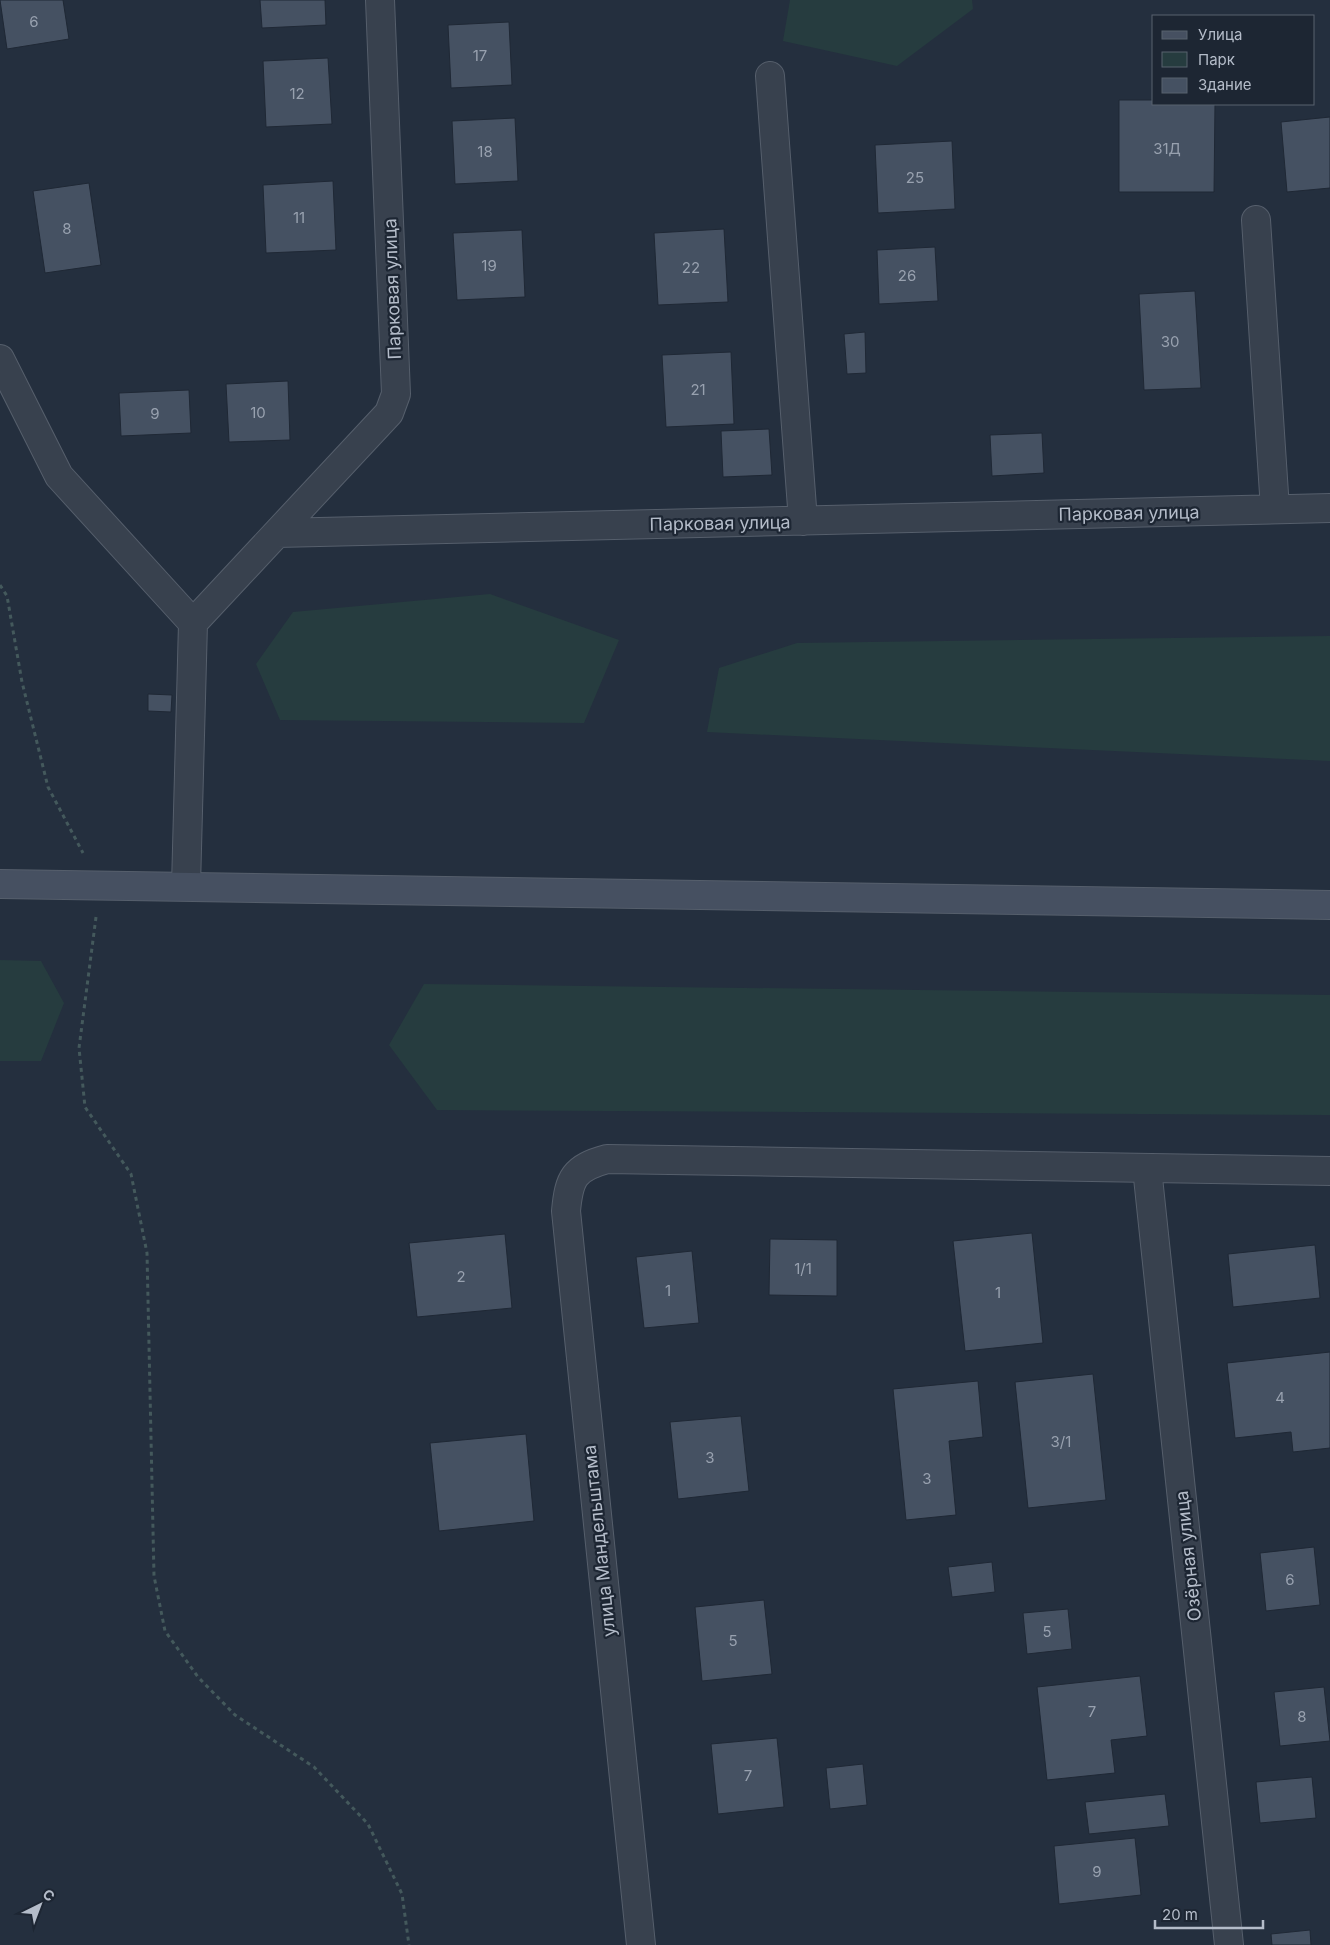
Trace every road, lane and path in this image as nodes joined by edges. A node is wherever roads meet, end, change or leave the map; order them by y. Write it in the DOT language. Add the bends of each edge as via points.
graph roads {
  1 [pos="380,0"];
  2 [pos="770,76"];
  3 [pos="1256,220"];
  4 [pos="0,359"];
  5 [pos="1330,508"];
  6 [pos="1275,509"];
  7 [pos="803,521"];
  8 [pos="277,533"];
  9 [pos="0,585"];
  10 [pos="193,623"];
  11 [pos="0,884"];
  12 [pos="100,886"];
  13 [pos="186,886"];
  14 [pos="1330,905"];
  15 [pos="1147,1168"];
  16 [pos="1330,1171"];
  17 [pos="409,1945"];
  18 [pos="641,1945"];
  19 [pos="1229,1945"];
  1 -- 8 [label="street, Парковая улица" via="396,394 389,413"];
  2 -- 7 [label="street, Парковая улица"];
  3 -- 6 [label="street"];
  4 -- 10 [label="street" via="59,476"];
  5 -- 6 [label="street, Парковая улица"];
  6 -- 7 [label="street, Парковая улица"];
  7 -- 8 [label="street, Парковая улица"];
  8 -- 10 [label="street, Парковая улица"];
  9 -- 12 [label="path" via="7,596 22,682 48,787"];
  10 -- 13 [label="street"];
  11 -- 12 [label="street"];
  12 -- 13 [label="street"];
  12 -- 17 [label="path" via="80,1048 85,1107 131,1174 147,1253 154,1576 165,1631 198,1677 235,1715 314,1767 368,1824 402,1894"];
  13 -- 14 [label="street"];
  15 -- 16 [label="street"];
  15 -- 18 [label="street, улица Мандельштама" via="607,1159 592,1163 576,1173 568,1188 566,1211"];
  15 -- 19 [label="street, Озёрная улица"];
}
